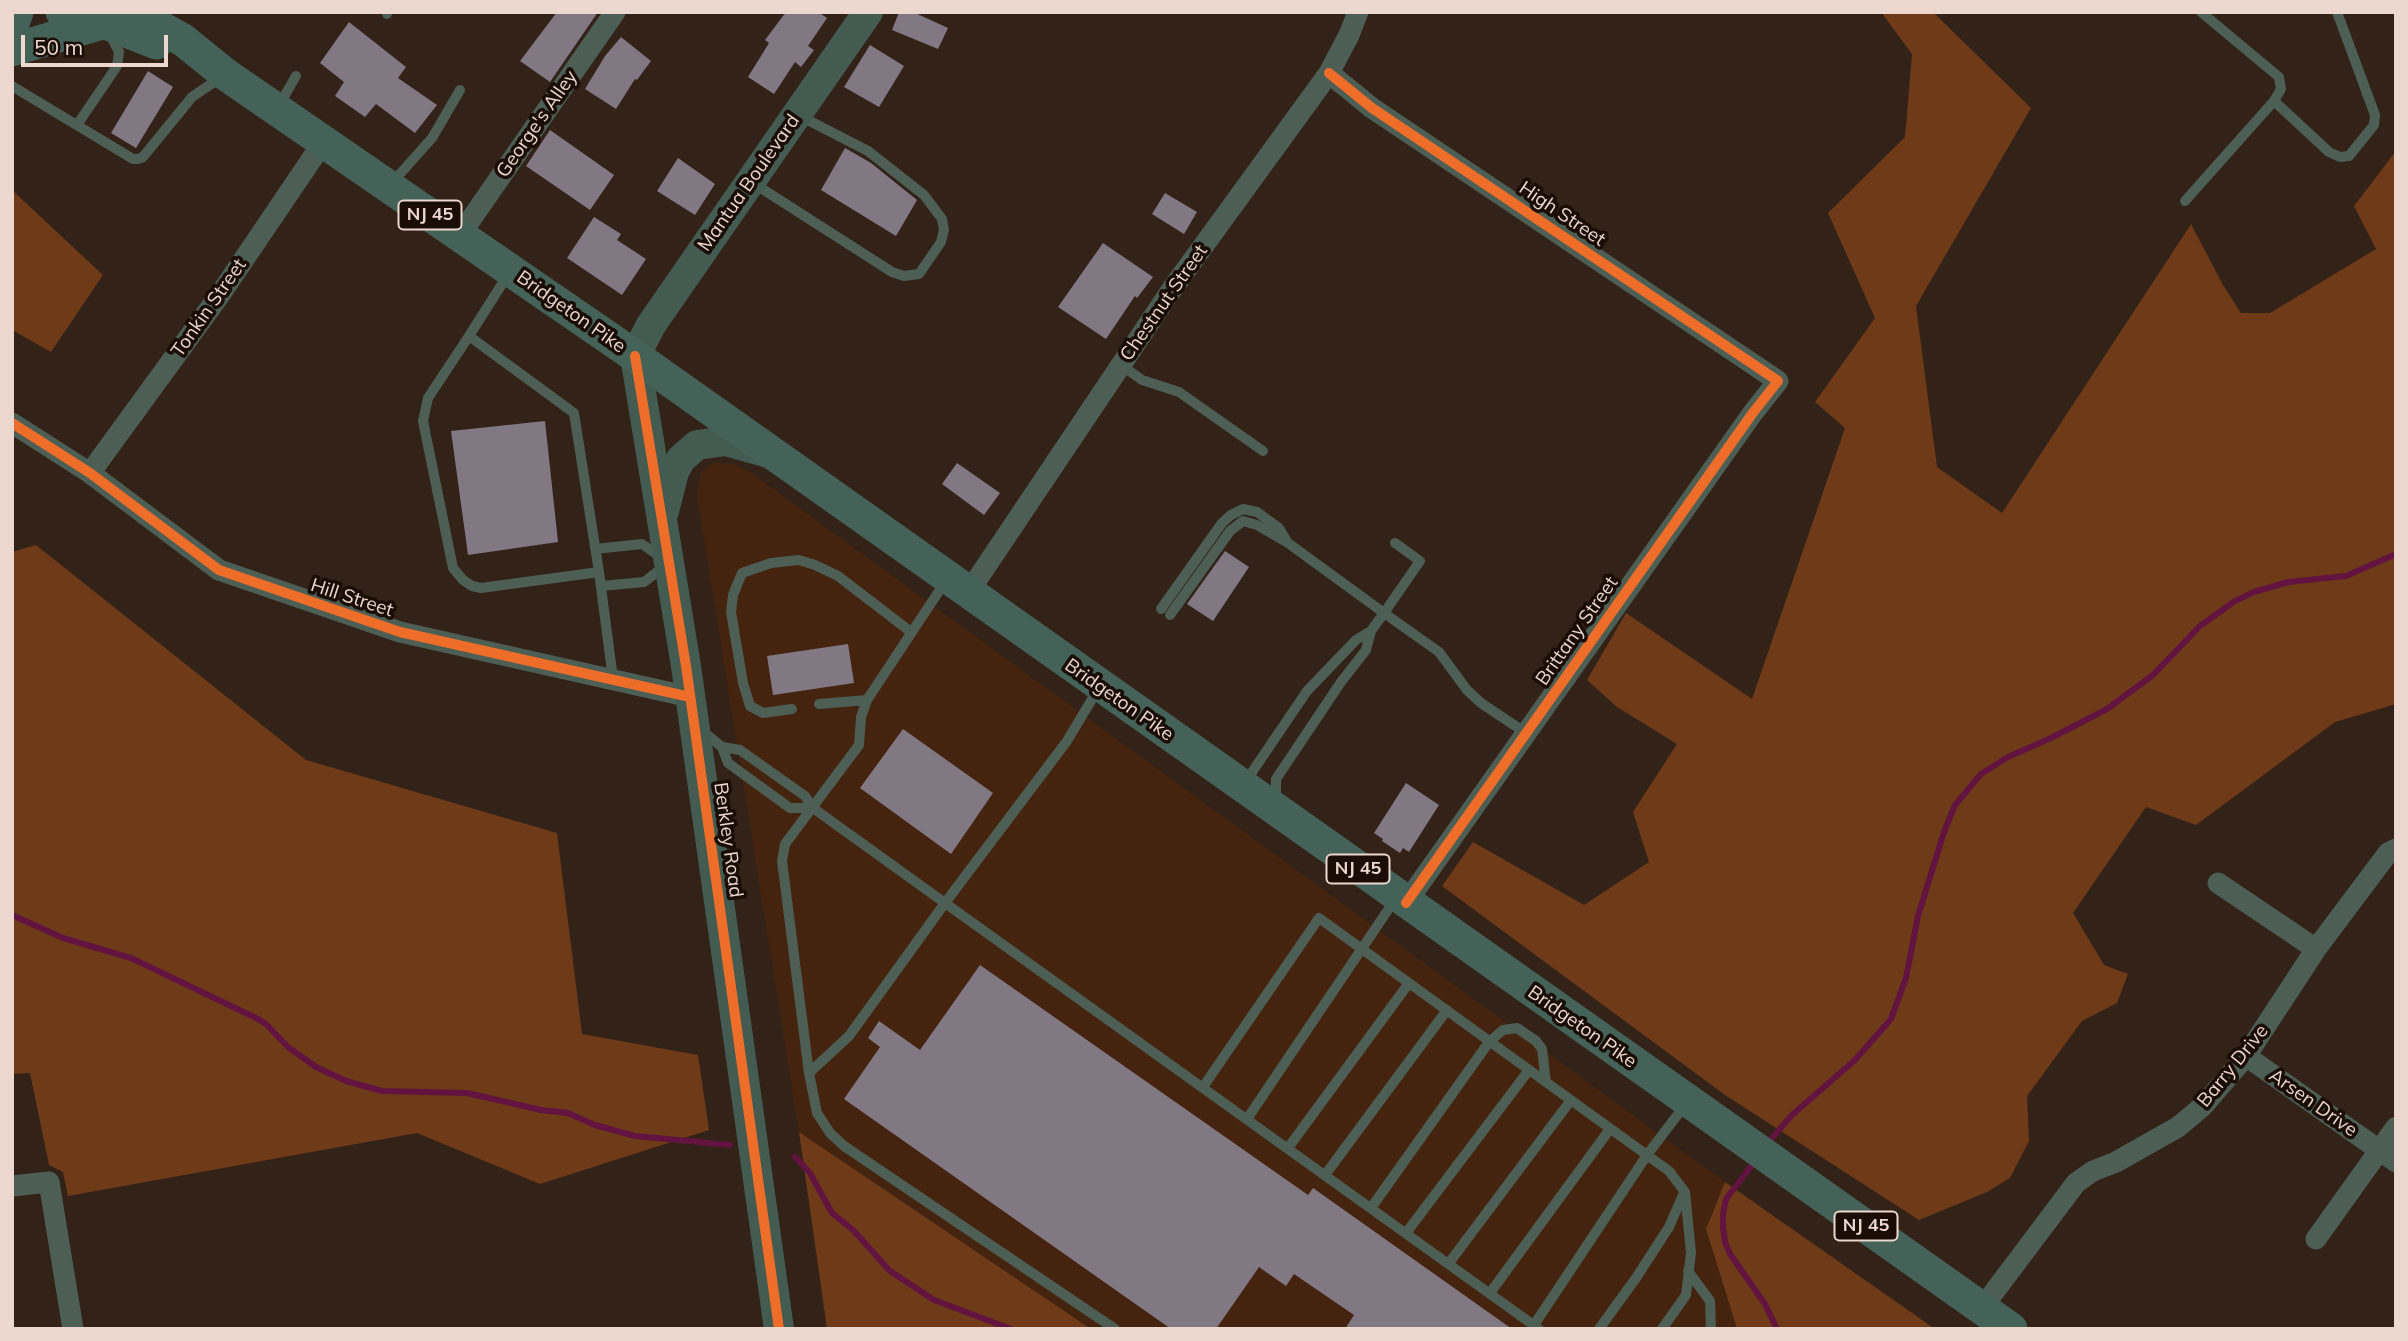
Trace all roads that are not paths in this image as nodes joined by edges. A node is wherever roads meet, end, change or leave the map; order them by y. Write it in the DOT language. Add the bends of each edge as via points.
graph roads {
  1 [pos="17,12"];
  2 [pos="62,12"];
  3 [pos="615,12"];
  4 [pos="868,12"];
  5 [pos="1357,12"];
  6 [pos="2201,12"];
  7 [pos="2337,12"];
  8 [pos="115,15"];
  9 [pos="12,26"];
  10 [pos="12,50"];
  11 [pos="1329,73"];
  12 [pos="225,74"];
  13 [pos="296,76"];
  14 [pos="12,86"];
  15 [pos="460,90"];
  16 [pos="2274,101"];
  17 [pos="277,108"];
  18 [pos="797,115"];
  19 [pos="77,125"];
  20 [pos="324,141"];
  21 [pos="750,181"];
  22 [pos="389,186"];
  23 [pos="2185,201"];
  24 [pos="460,235"];
  25 [pos="511,270"];
  26 [pos="470,336"];
  27 [pos="635,356"];
  28 [pos="1121,365"];
  29 [pos="1778,381"];
  30 [pos="12,423"];
  31 [pos="1263,451"];
  32 [pos="768,452"];
  33 [pos="90,473"];
  34 [pos="662,522"];
  35 [pos="1395,543"];
  36 [pos="595,549"];
  37 [pos="669,563"];
  38 [pos="599,572"];
  39 [pos="601,586"];
  40 [pos="958,586"];
  41 [pos="1165,612"];
  42 [pos="1384,613"];
  43 [pos="1371,631"];
  44 [pos="911,632"];
  45 [pos="613,679"];
  46 [pos="1100,686"];
  47 [pos="867,700"];
  48 [pos="819,704"];
  49 [pos="792,709"];
  50 [pos="692,711"];
  51 [pos="1525,733"];
  52 [pos="722,747"];
  53 [pos="1242,786"];
  54 [pos="813,808"];
  55 [pos="1276,810"];
  56 [pos="2396,849"];
  57 [pos="2218,883"];
  58 [pos="1402,900"];
  59 [pos="945,903"];
  60 [pos="1362,948"];
  61 [pos="2316,949"];
  62 [pos="1409,982"];
  63 [pos="1447,1010"];
  64 [pos="1489,1042"];
  65 [pos="2246,1056"];
  66 [pos="1529,1070"];
  67 [pos="809,1073"];
  68 [pos="1546,1082"];
  69 [pos="1203,1087"];
  70 [pos="1571,1100"];
  71 [pos="1688,1101"];
  72 [pos="1247,1119"];
  73 [pos="2396,1127"];
  74 [pos="1610,1129"];
  75 [pos="1288,1149"];
  76 [pos="1647,1156"];
  77 [pos="2388,1156"];
  78 [pos="1325,1175"];
  79 [pos="12,1186"];
  80 [pos="1685,1192"];
  81 [pos="1371,1208"];
  82 [pos="1406,1233"];
  83 [pos="2316,1239"];
  84 [pos="1449,1263"];
  85 [pos="1688,1271"];
  86 [pos="1490,1293"];
  87 [pos="1982,1308"];
  88 [pos="1537,1327"];
  89 [pos="73,1329"];
  90 [pos="779,1329"];
  91 [pos="1115,1329"];
  92 [pos="1599,1329"];
  93 [pos="1662,1329"];
  94 [pos="1711,1329"];
  95 [pos="2011,1329"];
  1 -- 9 [label="main road"];
  2 -- 8 [label="main road, NJ 45"];
  3 -- 24 [label="street, George's Alley"];
  4 -- 18 [label="street, Mantua Boulevard"];
  5 -- 11 [label="street, Chestnut Street"];
  6 -- 16 [label="lane" via="2279,77 2281,89"];
  7 -- 16 [label="lane" via="2375,115 2374,125 2349,156 2340,157"];
  8 -- 10 [label="main road"];
  8 -- 12 [label="main road, Bridgeton Pike / NJ 45" via="150,40"];
  8 -- 19 [label="lane" via="117,66"];
  11 -- 28 [label="street, Chestnut Street"];
  11 -- 29 [label="street, High Street" via="1372,108"];
  12 -- 17 [label="main road, Bridgeton Pike / NJ 45"];
  12 -- 19 [label="lane" via="192,97 138,159"];
  13 -- 17 [label="lane"];
  14 -- 19 [label="lane"];
  15 -- 22 [label="lane" via="432,138"];
  16 -- 23 [label="lane"];
  17 -- 20 [label="main road, Bridgeton Pike / NJ 45"];
  18 -- 21 [label="street, Mantua Boulevard"];
  18 -- 21 [label="lane" via="868,151 936,209 944,230 941,242 919,274 892,272"];
  20 -- 22 [label="main road, Bridgeton Pike / NJ 45"];
  20 -- 33 [label="street, Tonkin Street"];
  21 -- 27 [label="street, Mantua Boulevard" via="651,325"];
  22 -- 24 [label="main road, Bridgeton Pike / NJ 45"];
  24 -- 25 [label="main road, Bridgeton Pike / NJ 45"];
  25 -- 26 [label="lane"];
  25 -- 27 [label="main road, Bridgeton Pike / NJ 45"];
  26 -- 36 [label="lane" via="574,412"];
  26 -- 38 [label="lane" via="428,398 423,421 453,568 472,586 481,588"];
  27 -- 32 [label="main road, Bridgeton Pike / NJ 45"];
  27 -- 34 [label="street, Berkley Road"];
  28 -- 31 [label="lane" via="1142,380 1179,392"];
  28 -- 40 [label="street, Chestnut Street"];
  29 -- 51 [label="street, Brittany Street"];
  30 -- 33 [label="street, Hill Street"];
  32 -- 34 [label="street" via="726,441 697,445 674,472"];
  32 -- 40 [label="main road, Bridgeton Pike / NJ 45"];
  33 -- 45 [label="street, Hill Street" via="219,570 246,581 400,632"];
  34 -- 37 [label="street, Berkley Road"];
  35 -- 42 [label="lane" via="1420,561"];
  36 -- 37 [label="lane" via="642,544"];
  36 -- 38 [label="lane"];
  37 -- 39 [label="lane" via="644,582"];
  37 -- 50 [label="street, Berkley Road"];
  38 -- 39 [label="lane"];
  39 -- 45 [label="lane"];
  40 -- 44 [label="lane"];
  40 -- 46 [label="main road, Bridgeton Pike / NJ 45"];
  41 -- 42 [label="lane" via="1222,523 1243,509 1257,512 1279,528 1287,543"];
  42 -- 43 [label="lane"];
  42 -- 51 [label="lane" via="1439,652 1467,690"];
  43 -- 53 [label="lane" via="1356,640 1307,691"];
  43 -- 55 [label="lane" via="1366,649 1276,779"];
  44 -- 47 [label="lane"];
  44 -- 49 [label="lane" via="838,576 815,565 799,560 742,573 732,612 750,706 763,713"];
  45 -- 50 [label="street, Hill Street"];
  46 -- 53 [label="main road, Bridgeton Pike / NJ 45"];
  46 -- 59 [label="lane" via="1067,741"];
  47 -- 48 [label="lane"];
  47 -- 54 [label="lane" via="859,745"];
  50 -- 52 [label="lane"];
  50 -- 90 [label="street, Berkley Road"];
  51 -- 58 [label="street, Brittany Street"];
  52 -- 54 [label="lane" via="740,750 805,796"];
  52 -- 54 [label="lane" via="728,763 790,808"];
  53 -- 55 [label="main road, Bridgeton Pike / NJ 45"];
  54 -- 59 [label="lane"];
  54 -- 67 [label="lane" via="785,844 782,861"];
  55 -- 58 [label="main road, Bridgeton Pike / NJ 45"];
  56 -- 61 [label="street, Barry Drive" via="2388,853"];
  57 -- 61 [label="street"];
  58 -- 60 [label="lane"];
  58 -- 71 [label="main road, Bridgeton Pike / NJ 45"];
  59 -- 67 [label="lane" via="849,1036"];
  59 -- 69 [label="lane"];
  60 -- 62 [label="lane"];
  60 -- 69 [label="lane" via="1319,918"];
  60 -- 72 [label="lane"];
  61 -- 65 [label="street, Barry Drive"];
  62 -- 63 [label="lane"];
  62 -- 75 [label="lane"];
  63 -- 64 [label="lane"];
  63 -- 78 [label="lane"];
  64 -- 66 [label="lane"];
  64 -- 68 [label="lane" via="1510,1028 1536,1041 1542,1049"];
  64 -- 81 [label="lane"];
  65 -- 77 [label="street, Arsen Drive"];
  65 -- 87 [label="street, Barry Drive" via="2203,1106 2178,1127 2076,1183"];
  66 -- 68 [label="lane"];
  66 -- 82 [label="lane"];
  67 -- 91 [label="lane" via="817,1114 844,1146"];
  68 -- 70 [label="lane"];
  69 -- 72 [label="lane"];
  70 -- 74 [label="lane"];
  70 -- 84 [label="lane"];
  71 -- 76 [label="lane"];
  71 -- 87 [label="main road, Bridgeton Pike / NJ 45"];
  72 -- 75 [label="lane"];
  73 -- 77 [label="street"];
  74 -- 76 [label="lane"];
  74 -- 86 [label="lane"];
  75 -- 78 [label="lane"];
  76 -- 80 [label="lane" via="1669,1171"];
  76 -- 88 [label="lane"];
  77 -- 83 [label="street"];
  78 -- 81 [label="lane"];
  79 -- 89 [label="street" via="50,1182"];
  80 -- 85 [label="lane" via="1691,1253"];
  80 -- 92 [label="lane" via="1669,1227"];
  81 -- 82 [label="lane"];
  82 -- 84 [label="lane"];
  84 -- 86 [label="lane"];
  85 -- 93 [label="lane" via="1685,1295"];
  85 -- 94 [label="lane" via="1710,1300"];
  86 -- 88 [label="lane"];
  87 -- 95 [label="main road, Bridgeton Pike / NJ 45"];
}
